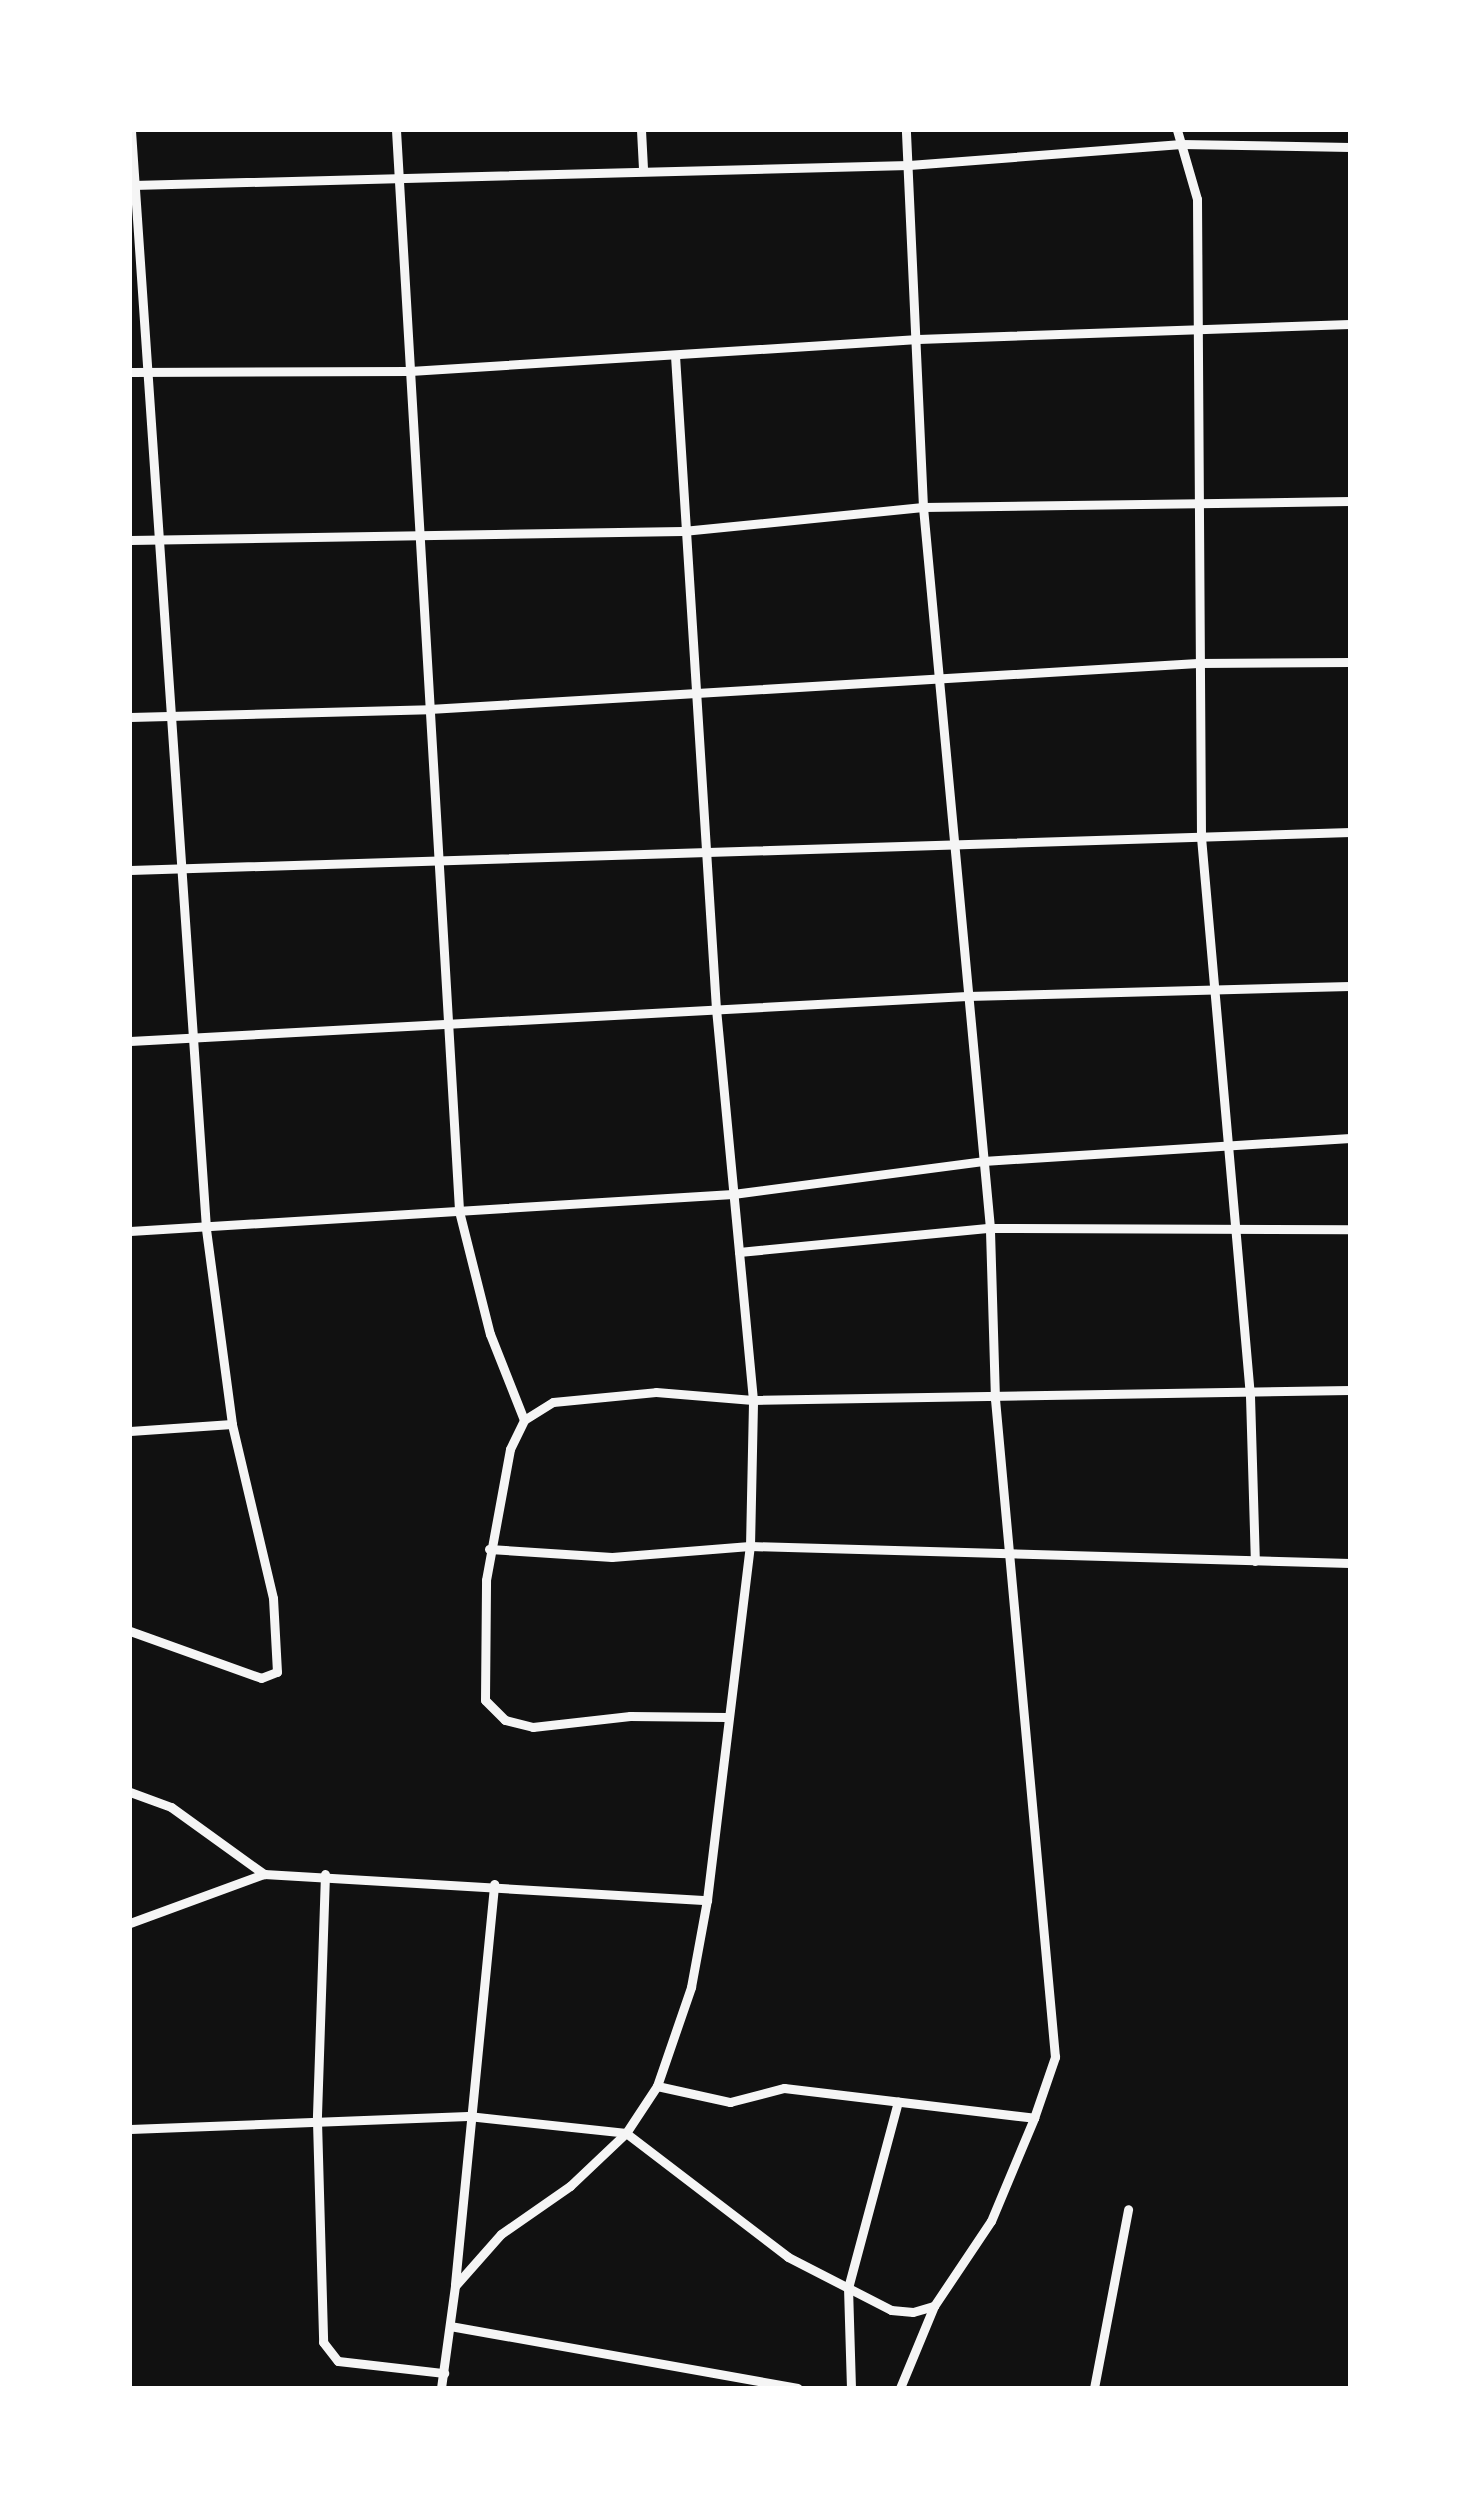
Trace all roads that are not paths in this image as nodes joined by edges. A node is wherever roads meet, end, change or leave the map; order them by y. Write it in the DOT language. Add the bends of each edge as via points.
graph roads {
  1 [pos="131,130"];
  2 [pos="396,130"];
  3 [pos="641,130"];
  4 [pos="906,130"];
  5 [pos="1177,130"];
  6 [pos="1181,144"];
  7 [pos="1350,147"];
  8 [pos="909,165"];
  9 [pos="643,169"];
  10 [pos="399,175"];
  11 [pos="132,185"];
  12 [pos="1350,324"];
  13 [pos="1194,332"];
  14 [pos="918,339"];
  15 [pos="674,354"];
  16 [pos="130,372"];
  17 [pos="410,372"];
  18 [pos="148,373"];
  19 [pos="1200,501"];
  20 [pos="1350,501"];
  21 [pos="924,508"];
  22 [pos="684,531"];
  23 [pos="159,539"];
  24 [pos="420,539"];
  25 [pos="130,540"];
  26 [pos="1350,662"];
  27 [pos="1198,663"];
  28 [pos="937,676"];
  29 [pos="701,694"];
  30 [pos="430,708"];
  31 [pos="171,716"];
  32 [pos="130,717"];
  33 [pos="1350,832"];
  34 [pos="1201,837"];
  35 [pos="952,844"];
  36 [pos="708,852"];
  37 [pos="443,860"];
  38 [pos="181,868"];
  39 [pos="130,870"];
  40 [pos="1212,985"];
  41 [pos="1350,986"];
  42 [pos="967,996"];
  43 [pos="716,1010"];
  44 [pos="448,1024"];
  45 [pos="193,1038"];
  46 [pos="130,1041"];
  47 [pos="1350,1138"];
  48 [pos="1224,1142"];
  49 [pos="983,1161"];
  50 [pos="733,1194"];
  51 [pos="458,1212"];
  52 [pos="1231,1227"];
  53 [pos="206,1228"];
  54 [pos="990,1228"];
  55 [pos="1350,1228"];
  56 [pos="130,1230"];
  57 [pos="738,1252"];
  58 [pos="1350,1390"];
  59 [pos="1250,1396"];
  60 [pos="995,1398"];
  61 [pos="753,1400"];
  62 [pos="524,1420"];
  63 [pos="232,1424"];
  64 [pos="130,1431"];
  65 [pos="750,1546"];
  66 [pos="489,1549"];
  67 [pos="1013,1556"];
  68 [pos="1255,1561"];
  69 [pos="1350,1563"];
  70 [pos="130,1631"];
  71 [pos="726,1717"];
  72 [pos="130,1792"];
  73 [pos="264,1874"];
  74 [pos="325,1874"];
  75 [pos="494,1884"];
  76 [pos="706,1900"];
  77 [pos="130,1924"];
  78 [pos="657,2086"];
  79 [pos="898,2102"];
  80 [pos="468,2116"];
  81 [pos="1034,2118"];
  82 [pos="317,2121"];
  83 [pos="130,2129"];
  84 [pos="626,2133"];
  85 [pos="1128,2209"];
  86 [pos="455,2286"];
  87 [pos="848,2288"];
  88 [pos="934,2306"];
  89 [pos="450,2326"];
  90 [pos="444,2373"];
  91 [pos="441,2388"];
  92 [pos="798,2388"];
  93 [pos="851,2388"];
  94 [pos="900,2388"];
  95 [pos="1094,2388"];
  1 -- 11 [label="street"];
  2 -- 10 [label="street"];
  3 -- 9 [label="street"];
  4 -- 8 [label="street"];
  5 -- 6 [label="street"];
  6 -- 7 [label="street"];
  6 -- 8 [label="street"];
  6 -- 13 [label="street" via="1197,199"];
  8 -- 9 [label="street"];
  8 -- 14 [label="street"];
  9 -- 10 [label="street"];
  10 -- 11 [label="street"];
  10 -- 17 [label="street"];
  11 -- 18 [label="street"];
  12 -- 13 [label="street"];
  13 -- 14 [label="street"];
  13 -- 19 [label="street"];
  14 -- 15 [label="street"];
  14 -- 21 [label="street"];
  15 -- 17 [label="street"];
  15 -- 22 [label="street"];
  16 -- 18 [label="street"];
  17 -- 18 [label="street"];
  17 -- 24 [label="street"];
  18 -- 23 [label="street"];
  19 -- 20 [label="street"];
  19 -- 21 [label="street"];
  19 -- 27 [label="street"];
  21 -- 22 [label="street"];
  21 -- 28 [label="street"];
  22 -- 24 [label="street"];
  22 -- 29 [label="street"];
  23 -- 24 [label="street"];
  23 -- 25 [label="street"];
  23 -- 31 [label="street"];
  24 -- 30 [label="street"];
  26 -- 27 [label="street"];
  27 -- 28 [label="street"];
  27 -- 34 [label="street"];
  28 -- 29 [label="street"];
  28 -- 35 [label="street"];
  29 -- 30 [label="street"];
  29 -- 36 [label="street"];
  30 -- 31 [label="street"];
  30 -- 37 [label="street"];
  31 -- 32 [label="street"];
  31 -- 38 [label="street"];
  33 -- 34 [label="street"];
  34 -- 35 [label="street"];
  34 -- 40 [label="street"];
  35 -- 36 [label="street"];
  35 -- 42 [label="street"];
  36 -- 37 [label="street"];
  36 -- 43 [label="street"];
  37 -- 38 [label="street"];
  37 -- 44 [label="street"];
  38 -- 39 [label="street"];
  38 -- 45 [label="street"];
  40 -- 41 [label="street"];
  40 -- 42 [label="street"];
  40 -- 48 [label="street"];
  42 -- 43 [label="street"];
  42 -- 49 [label="street"];
  43 -- 44 [label="street"];
  43 -- 50 [label="street"];
  44 -- 45 [label="street"];
  44 -- 51 [label="street"];
  45 -- 46 [label="street"];
  45 -- 53 [label="street"];
  47 -- 48 [label="street"];
  48 -- 49 [label="street"];
  48 -- 52 [label="street"];
  49 -- 50 [label="street"];
  49 -- 54 [label="street"];
  50 -- 51 [label="street"];
  50 -- 57 [label="street"];
  51 -- 53 [label="street"];
  51 -- 62 [label="street" via="490,1334"];
  52 -- 54 [label="street"];
  52 -- 55 [label="street"];
  52 -- 59 [label="street"];
  53 -- 56 [label="street"];
  53 -- 63 [label="street"];
  54 -- 57 [label="street"];
  54 -- 60 [label="street"];
  57 -- 61 [label="street"];
  58 -- 59 [label="street"];
  59 -- 60 [label="street"];
  59 -- 68 [label="street"];
  60 -- 61 [label="street"];
  60 -- 67 [label="street"];
  61 -- 62 [label="street" via="602,1394 553,1402"];
  61 -- 65 [label="street"];
  62 -- 66 [label="street" via="510,1449"];
  63 -- 64 [label="street"];
  63 -- 70 [label="street" via="273,1598 277,1672 261,1678"];
  65 -- 66 [label="street" via="612,1557"];
  65 -- 67 [label="street"];
  65 -- 71 [label="street"];
  66 -- 71 [label="street" via="486,1700 505,1720 533,1727 630,1716"];
  67 -- 68 [label="street"];
  67 -- 81 [label="street" via="1055,2056"];
  68 -- 69 [label="street"];
  71 -- 76 [label="street"];
  72 -- 73 [label="street" via="171,1807"];
  73 -- 74 [label="street"];
  73 -- 77 [label="street"];
  74 -- 75 [label="street"];
  74 -- 82 [label="street"];
  75 -- 76 [label="street"];
  75 -- 80 [label="street"];
  76 -- 78 [label="street" via="692,1986"];
  78 -- 79 [label="street" via="730,2102 784,2088"];
  78 -- 84 [label="street"];
  79 -- 81 [label="street"];
  79 -- 87 [label="street"];
  80 -- 82 [label="street"];
  80 -- 84 [label="street"];
  80 -- 86 [label="street"];
  81 -- 88 [label="street" via="991,2221"];
  82 -- 83 [label="street"];
  82 -- 90 [label="street" via="323,2342 338,2361"];
  84 -- 86 [label="street" via="570,2186 501,2234"];
  84 -- 87 [label="street" via="788,2257"];
  85 -- 95 [label="street"];
  86 -- 89 [label="street"];
  87 -- 88 [label="street" via="891,2310"];
  87 -- 93 [label="street"];
  88 -- 94 [label="street"];
  89 -- 90 [label="street"];
  89 -- 92 [label="street"];
  90 -- 91 [label="street"];
}
